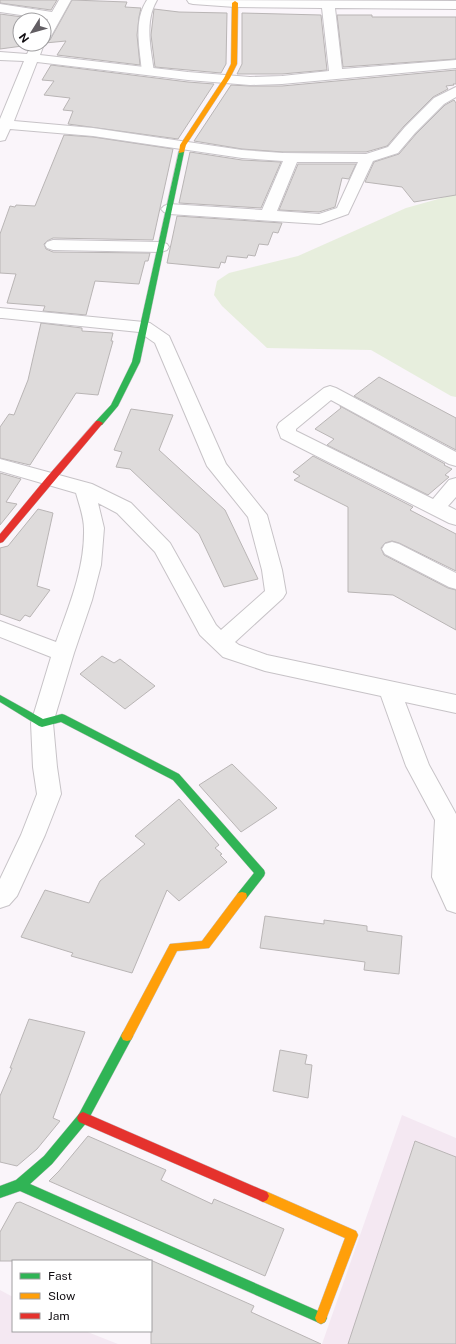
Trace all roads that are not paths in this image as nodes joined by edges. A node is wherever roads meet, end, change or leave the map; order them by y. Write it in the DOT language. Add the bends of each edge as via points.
graph roads {
  1 [pos="65,0"];
  2 [pos="152,0"];
  3 [pos="193,0"];
  4 [pos="328,2"];
  5 [pos="235,3"];
  6 [pos="456,4"];
  7 [pos="0,8"];
  8 [pos="56,16"];
  9 [pos="52,23"];
  10 [pos="35,52"];
  11 [pos="0,56"];
  12 [pos="32,57"];
  13 [pos="456,64"];
  14 [pos="148,72"];
  15 [pos="336,74"];
  16 [pos="227,78"];
  17 [pos="456,91"];
  18 [pos="1,128"];
  19 [pos="183,145"];
  20 [pos="292,157"];
  21 [pos="367,158"];
  22 [pos="170,209"];
  23 [pos="267,216"];
  24 [pos="53,245"];
  25 [pos="162,247"];
  26 [pos="2,313"];
  27 [pos="144,326"];
  28 [pos="456,460"];
  29 [pos="0,465"];
  30 [pos="50,479"];
  31 [pos="456,484"];
  32 [pos="85,490"];
  33 [pos="436,508"];
  34 [pos="456,518"];
  35 [pos="0,540"];
  36 [pos="392,549"];
  37 [pos="456,582"];
  38 [pos="0,629"];
  39 [pos="221,642"];
  40 [pos="63,653"];
  41 [pos="390,690"];
  42 [pos="0,698"];
  43 [pos="456,704"];
  44 [pos="42,723"];
  45 [pos="453,825"];
  46 [pos="0,897"];
  47 [pos="456,902"];
  48 [pos="83,1118"];
  49 [pos="20,1185"];
  50 [pos="0,1192"];
  1 -- 8 [label="street"];
  2 -- 14 [label="lane" via="147,6 144,25"];
  3 -- 5 [label="street"];
  4 -- 5 [label="street"];
  4 -- 6 [label="street"];
  4 -- 15 [label="street"];
  5 -- 16 [label="street" via="234,64"];
  7 -- 8 [label="street"];
  8 -- 9 [label="street"];
  10 -- 12 [label="street"];
  11 -- 12 [label="street"];
  12 -- 14 [label="street"];
  12 -- 18 [label="street"];
  13 -- 15 [label="street"];
  14 -- 16 [label="street"];
  15 -- 16 [label="street" via="275,81"];
  16 -- 19 [label="street"];
  17 -- 21 [label="street" via="439,101 393,150"];
  18 -- 19 [label="street" via="93,132"];
  19 -- 20 [label="street" via="242,154"];
  19 -- 22 [label="street"];
  20 -- 21 [label="street"];
  20 -- 23 [label="street"];
  21 -- 23 [label="street" via="343,211 320,219"];
  22 -- 23 [label="street"];
  22 -- 25 [label="street"];
  24 -- 25 [label="street"];
  25 -- 27 [label="street"];
  26 -- 27 [label="street"];
  27 -- 30 [label="street" via="136,362 114,406"];
  27 -- 39 [label="street" via="162,340 217,466 257,515 272,570 276,593"];
  28 -- 33 [label="street" via="330,392 286,427 288,434"];
  29 -- 30 [label="street"];
  30 -- 32 [label="street"];
  30 -- 35 [label="street"];
  31 -- 33 [label="street"];
  32 -- 39 [label="street" via="124,508 163,548 208,630"];
  32 -- 40 [label="street" via="94,528 91,565 82,600"];
  33 -- 34 [label="street"];
  36 -- 37 [label="street"];
  38 -- 40 [label="street"];
  39 -- 41 [label="street" via="232,651 265,663"];
  40 -- 44 [label="street"];
  41 -- 43 [label="street"];
  41 -- 45 [label="street" via="418,766"];
  42 -- 44 [label="street"];
  44 -- 46 [label="street" via="49,794 8,889"];
  44 -- 48 [label="street" via="62,718 176,777 260,873 205,945 174,946"];
  45 -- 47 [label="street" via="444,877"];
  48 -- 49 [label="street" via="48,1160"];
  48 -- 49 [label="street" via="352,1234 321,1318"];
  49 -- 50 [label="street"];
}
